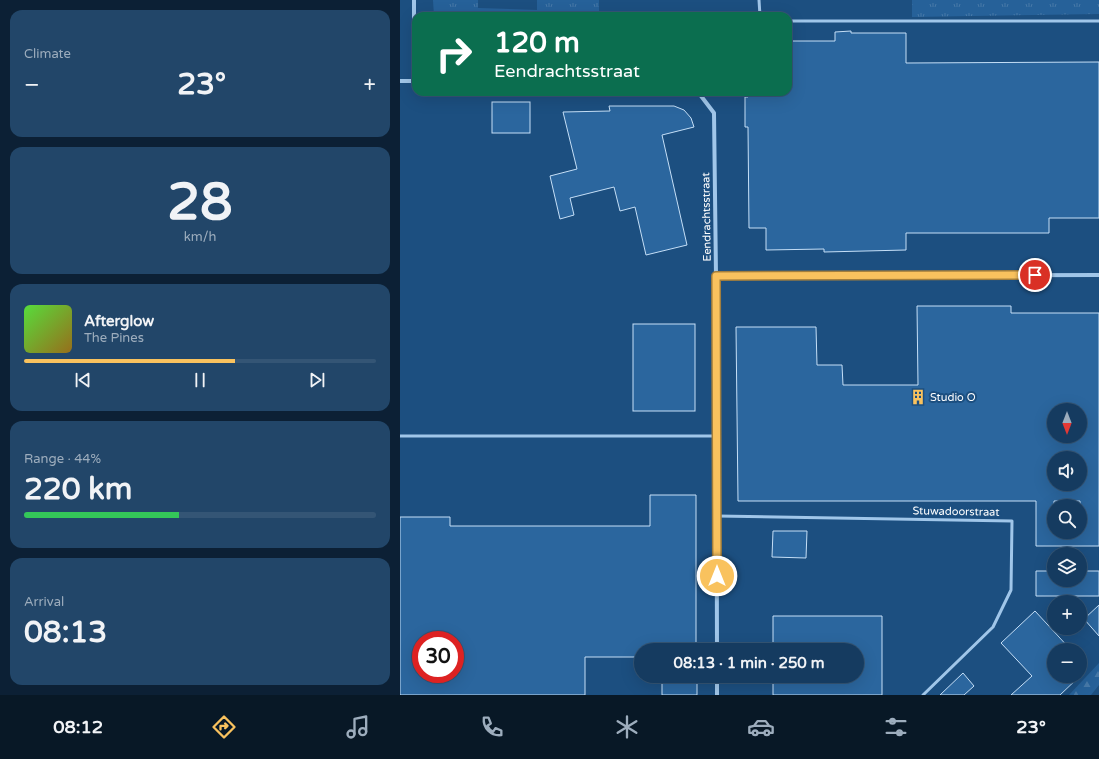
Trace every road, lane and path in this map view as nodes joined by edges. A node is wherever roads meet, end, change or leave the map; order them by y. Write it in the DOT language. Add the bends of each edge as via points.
graph roads {
  1 [pos="414,0"];
  2 [pos="760,0"];
  3 [pos="414,12"];
  4 [pos="760,12"];
  5 [pos="792,21"];
  6 [pos="1099,21"];
  7 [pos="400,81"];
  8 [pos="412,81"];
  9 [pos="701,96"];
  10 [pos="1099,275"];
  11 [pos="716,276"];
  12 [pos="400,436"];
  13 [pos="716,436"];
  14 [pos="717,516"];
  15 [pos="717,643"];
  16 [pos="717,683"];
  17 [pos="717,695"];
  18 [pos="923,695"];
  1 -- 3 [label="street"];
  2 -- 4 [label="lane"];
  5 -- 6 [label="lane"];
  7 -- 8 [label="street"];
  9 -- 11 [label="street, Eendrachtsstraat" via="714,113"];
  10 -- 11 [label="street, Eendrachtsstraat"];
  11 -- 13 [label="street"];
  12 -- 13 [label="lane"];
  13 -- 14 [label="street"];
  14 -- 15 [label="street"];
  14 -- 18 [label="lane, Stuwadoorstraat" via="1012,521 1011,590 993,627"];
  16 -- 17 [label="street"];
}
